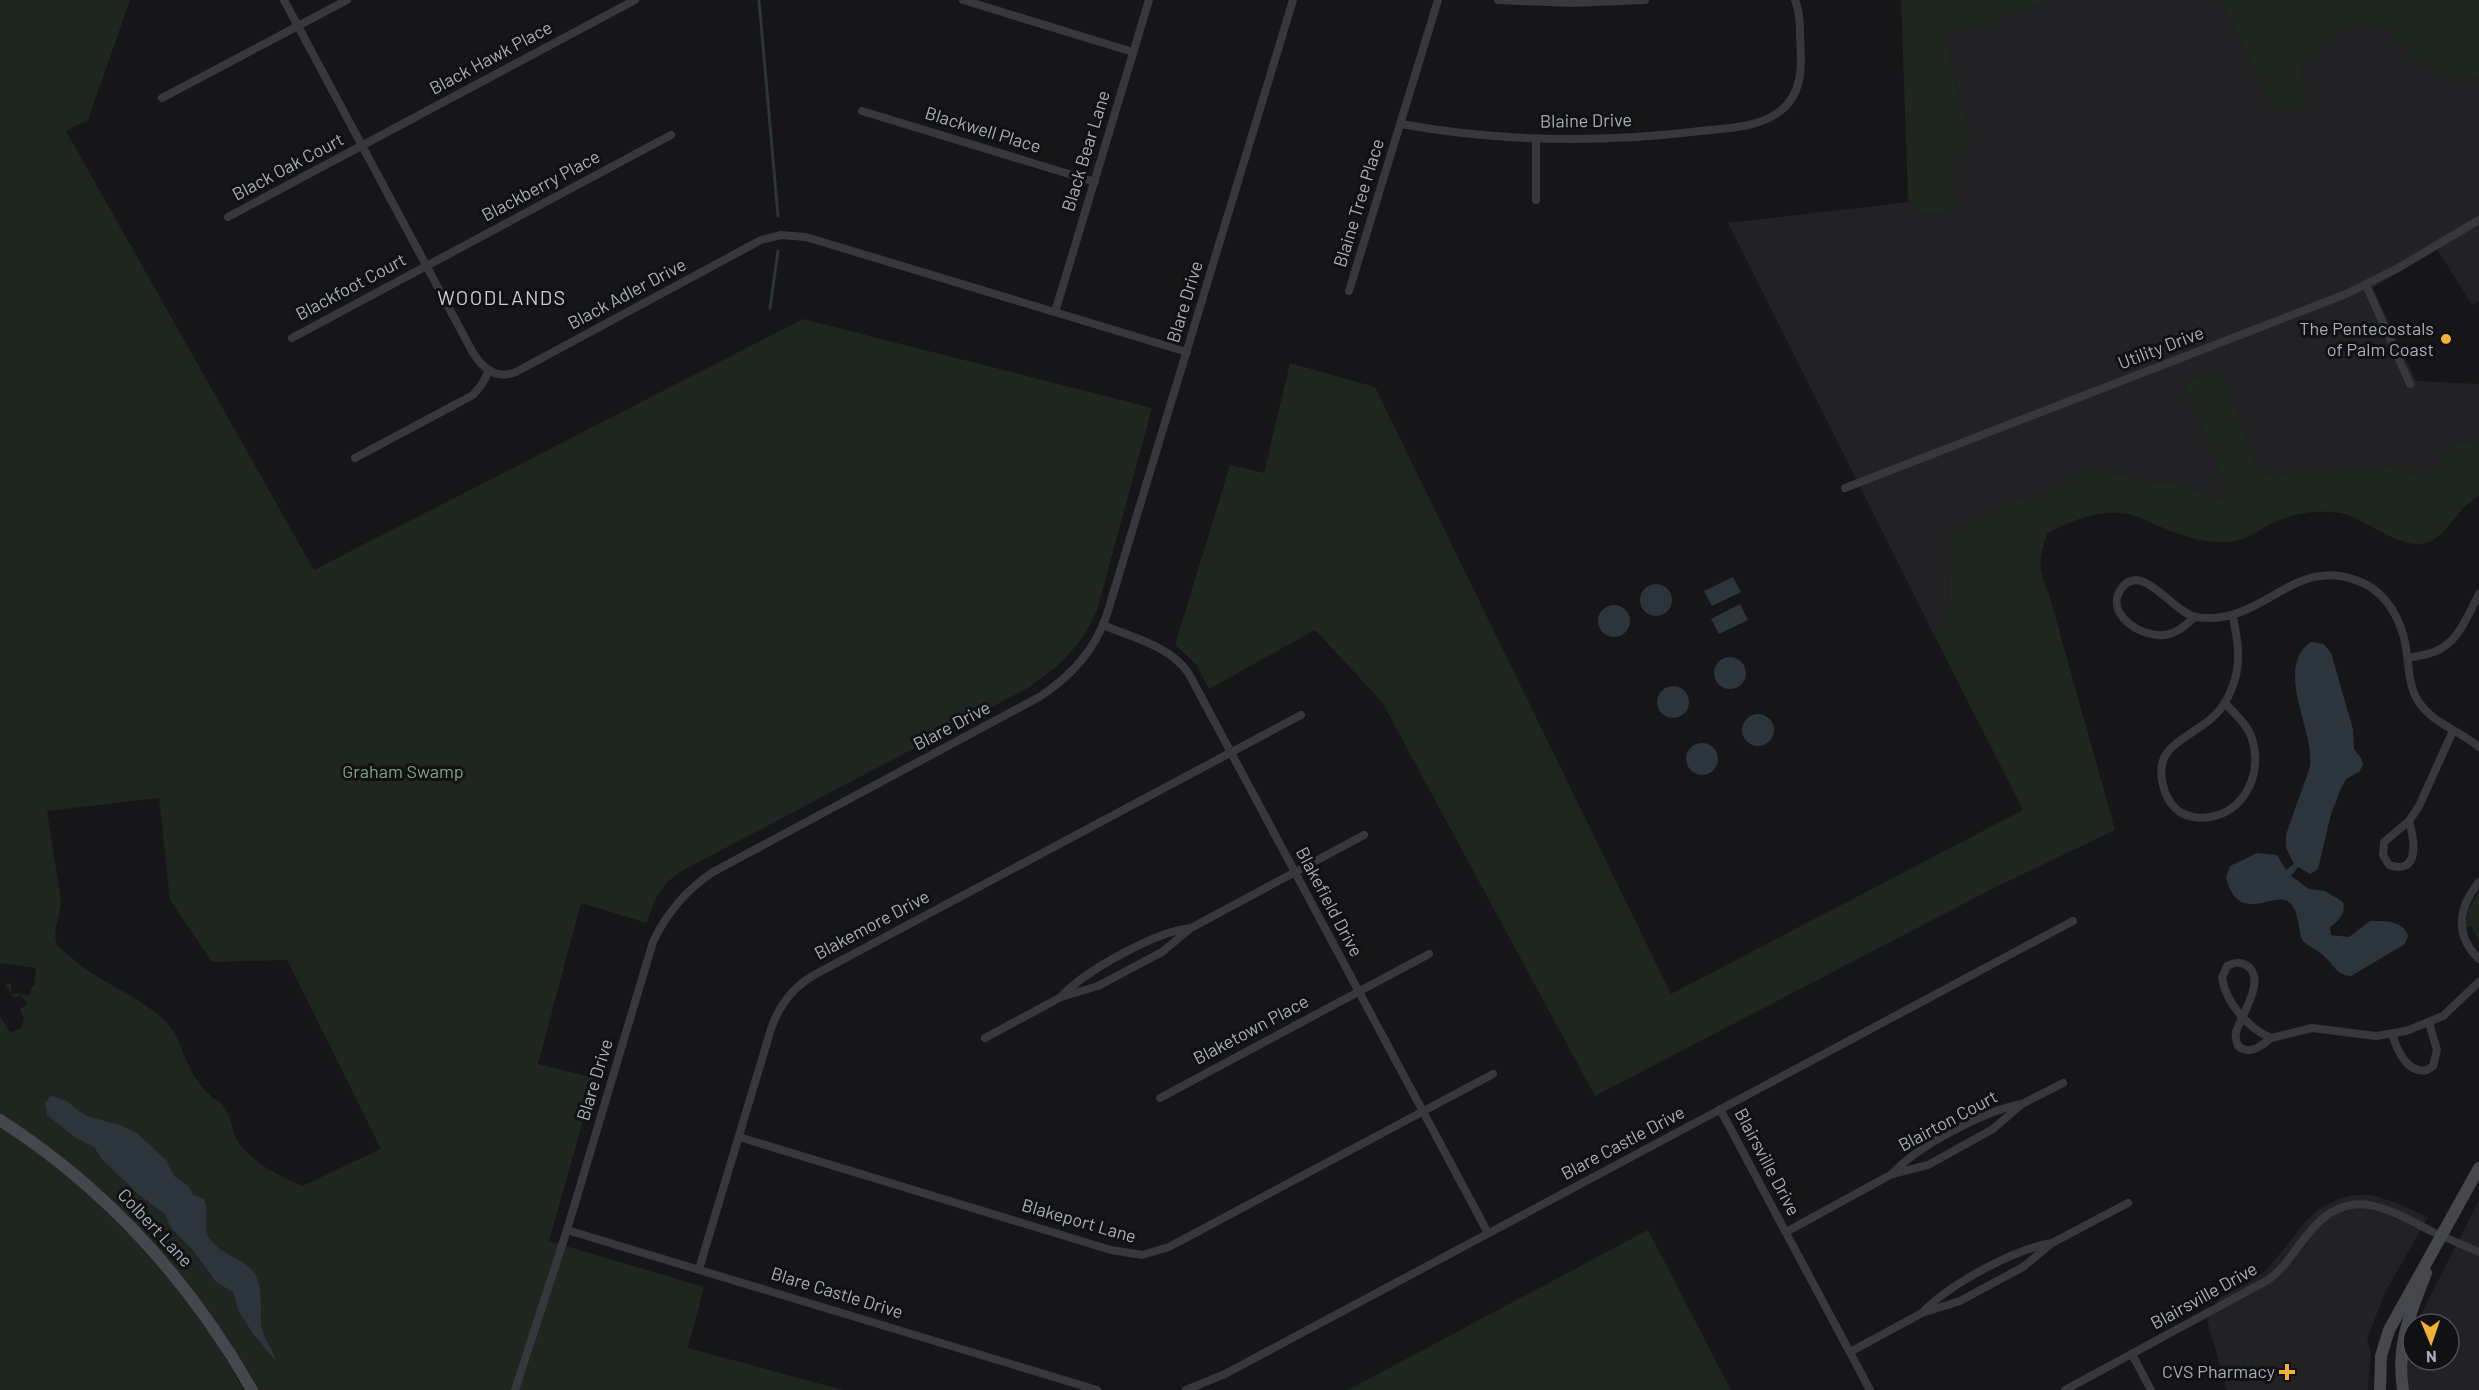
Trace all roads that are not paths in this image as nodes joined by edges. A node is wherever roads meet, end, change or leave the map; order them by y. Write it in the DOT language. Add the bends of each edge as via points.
graph roads {
  1 [pos="284,0"];
  2 [pos="347,0"];
  3 [pos="635,0"];
  4 [pos="963,0"];
  5 [pos="1149,0"];
  6 [pos="1293,0"];
  7 [pos="1438,0"];
  8 [pos="1498,0"];
  9 [pos="1645,0"];
  10 [pos="1795,0"];
  11 [pos="298,26"];
  12 [pos="1133,52"];
  13 [pos="162,98"];
  14 [pos="862,111"];
  15 [pos="1401,124"];
  16 [pos="671,135"];
  17 [pos="1536,139"];
  18 [pos="363,146"];
  19 [pos="1095,182"];
  20 [pos="1536,200"];
  21 [pos="228,217"];
  22 [pos="2479,220"];
  23 [pos="426,266"];
  24 [pos="2366,285"];
  25 [pos="1350,291"];
  26 [pos="1055,312"];
  27 [pos="292,338"];
  28 [pos="1186,352"];
  29 [pos="489,371"];
  30 [pos="2410,384"];
  31 [pos="355,458"];
  32 [pos="1845,488"];
  33 [pos="2479,594"];
  34 [pos="2233,616"];
  35 [pos="2195,617"];
  36 [pos="1104,625"];
  37 [pos="2408,658"];
  38 [pos="2225,703"];
  39 [pos="1301,715"];
  40 [pos="2453,731"];
  41 [pos="2479,747"];
  42 [pos="1230,753"];
  43 [pos="2409,821"];
  44 [pos="1364,835"];
  45 [pos="1294,872"];
  46 [pos="2479,882"];
  47 [pos="2073,921"];
  48 [pos="1191,927"];
  49 [pos="1429,954"];
  50 [pos="2479,959"];
  51 [pos="2479,982"];
  52 [pos="1358,992"];
  53 [pos="1061,997"];
  54 [pos="2243,1017"];
  55 [pos="2429,1023"];
  56 [pos="2392,1034"];
  57 [pos="985,1038"];
  58 [pos="2271,1038"];
  59 [pos="1493,1074"];
  60 [pos="2063,1083"];
  61 [pos="1160,1098"];
  62 [pos="2022,1104"];
  63 [pos="1720,1109"];
  64 [pos="1422,1112"];
  65 [pos="0,1120"];
  66 [pos="739,1137"];
  67 [pos="2479,1168"];
  68 [pos="1892,1174"];
  69 [pos="2128,1203"];
  70 [pos="567,1230"];
  71 [pos="1786,1232"];
  72 [pos="1488,1233"];
  73 [pos="2441,1236"];
  74 [pos="2052,1243"];
  75 [pos="2479,1252"];
  76 [pos="699,1269"];
  77 [pos="1922,1313"];
  78 [pos="1850,1352"];
  79 [pos="2132,1354"];
  80 [pos="252,1390"];
  81 [pos="515,1390"];
  82 [pos="1098,1390"];
  83 [pos="1186,1390"];
  84 [pos="1870,1390"];
  85 [pos="2065,1390"];
  86 [pos="2151,1390"];
  87 [pos="2380,1390"];
  88 [pos="2403,1390"];
  1 -- 11 [label="street"];
  2 -- 11 [label="street"];
  3 -- 18 [label="street, Black Hawk Place"];
  4 -- 12 [label="street"];
  5 -- 12 [label="street, Black Bear Lane"];
  6 -- 28 [label="street, Blare Drive"];
  7 -- 15 [label="street"];
  8 -- 9 [label="street"];
  10 -- 17 [label="street, Blaine Drive" via="1799,13 1800,78 1790,101 1771,117 1744,125 1671,135"];
  11 -- 13 [label="street"];
  11 -- 18 [label="street"];
  12 -- 19 [label="street, Black Bear Lane"];
  14 -- 19 [label="street, Blackwell Place"];
  15 -- 17 [label="street, Blaine Drive"];
  15 -- 25 [label="street, Blaine Tree Place"];
  16 -- 23 [label="street, Blackberry Place"];
  17 -- 20 [label="street"];
  18 -- 21 [label="street, Black Oak Court"];
  18 -- 23 [label="street"];
  19 -- 26 [label="street, Black Bear Lane"];
  22 -- 24 [label="street, Utility Drive"];
  23 -- 27 [label="street, Blackfoot Court"];
  23 -- 29 [label="street" via="475,357"];
  24 -- 30 [label="street"];
  24 -- 32 [label="street, Utility Drive"];
  26 -- 28 [label="street, Black Adler Drive"];
  26 -- 29 [label="street, Black Adler Drive" via="806,237 781,234 762,240 516,372 503,375"];
  28 -- 36 [label="street, Blare Drive"];
  29 -- 31 [label="street" via="473,394"];
  33 -- 37 [label="street" via="2453,640 2437,651"];
  34 -- 35 [label="street"];
  34 -- 37 [label="street" via="2249,611 2299,581 2341,576 2372,588 2387,603 2399,622"];
  34 -- 38 [label="street" via="2239,667"];
  35 -- 35 [label="street" via="2145,581 2126,584 2118,595 2123,617 2145,634 2171,634"];
  36 -- 42 [label="street, Blakefield Drive" via="1163,650 1181,663"];
  36 -- 70 [label="street, Blare Drive" via="1072,673 1041,696 713,872 677,902 653,942"];
  37 -- 40 [label="street" via="2411,683 2420,703"];
  38 -- 38 [label="street" via="2207,722 2174,745 2163,760 2161,778 2165,792 2182,814 2201,818 2221,814 2242,798 2252,782 2256,763 2252,739"];
  39 -- 42 [label="street, Blakemore Drive"];
  40 -- 41 [label="street"];
  40 -- 43 [label="street"];
  42 -- 45 [label="street, Blakefield Drive"];
  42 -- 66 [label="street, Blakemore Drive" via="798,986 774,1020"];
  43 -- 43 [label="street" via="2384,842 2383,855 2389,865 2400,867 2414,854"];
  44 -- 45 [label="street"];
  45 -- 48 [label="street"];
  45 -- 52 [label="street, Blakefield Drive"];
  46 -- 50 [label="street" via="2468,899 2461,925 2464,940"];
  47 -- 63 [label="street, Blare Castle Drive"];
  48 -- 53 [label="street" via="1164,934 1109,963 1083,977"];
  48 -- 53 [label="street" via="1162,952 1098,986"];
  49 -- 52 [label="street, Blaketown Place"];
  51 -- 55 [label="street" via="2443,1016"];
  52 -- 61 [label="street, Blaketown Place"];
  52 -- 64 [label="street, Blakefield Drive"];
  53 -- 57 [label="street"];
  54 -- 54 [label="street" via="2255,977 2250,968 2236,963 2224,969 2222,978"];
  54 -- 58 [label="street"];
  54 -- 58 [label="street" via="2235,1036 2241,1049 2255,1050"];
  55 -- 56 [label="street"];
  55 -- 56 [label="street" via="2437,1050 2433,1066 2421,1072 2405,1061"];
  56 -- 58 [label="street" via="2376,1036 2312,1028"];
  59 -- 64 [label="street, Blakeport Lane"];
  60 -- 62 [label="street, Blairton Court"];
  62 -- 68 [label="street, Blairton Court" via="1994,1112 1919,1151"];
  62 -- 68 [label="street, Blairton Court" via="2001,1124 1928,1165"];
  63 -- 71 [label="street, Blairsville Drive"];
  63 -- 72 [label="street, Blare Castle Drive"];
  64 -- 66 [label="street, Blakeport Lane" via="1169,1247 1142,1255 1111,1250"];
  64 -- 72 [label="street, Blakefield Drive"];
  65 -- 80 [label="street, Colbert Lane" via="75,1174 148,1244 213,1326"];
  66 -- 76 [label="street, Blakemore Drive"];
  67 -- 73 [label="street"];
  68 -- 71 [label="street, Blairton Court"];
  69 -- 74 [label="street"];
  70 -- 76 [label="street, Blare Castle Drive"];
  70 -- 81 [label="street, Blare Drive"];
  71 -- 78 [label="street, Blairsville Drive"];
  72 -- 83 [label="street, Blare Castle Drive" via="1225,1374"];
  73 -- 75 [label="street, Blairsville Drive"];
  73 -- 79 [label="street, Blairsville Drive" via="2385,1208 2366,1204 2340,1208 2315,1225 2290,1260 2268,1281"];
  73 -- 87 [label="street" via="2389,1330 2381,1356"];
  73 -- 88 [label="street" via="2402,1338"];
  74 -- 77 [label="street" via="2031,1262 1960,1301"];
  74 -- 77 [label="street" via="2023,1250 1988,1268 1944,1292"];
  76 -- 82 [label="street, Blare Castle Drive"];
  77 -- 78 [label="street"];
  78 -- 84 [label="street, Blairsville Drive"];
  79 -- 85 [label="street, Blairsville Drive"];
  79 -- 86 [label="street"];
}
